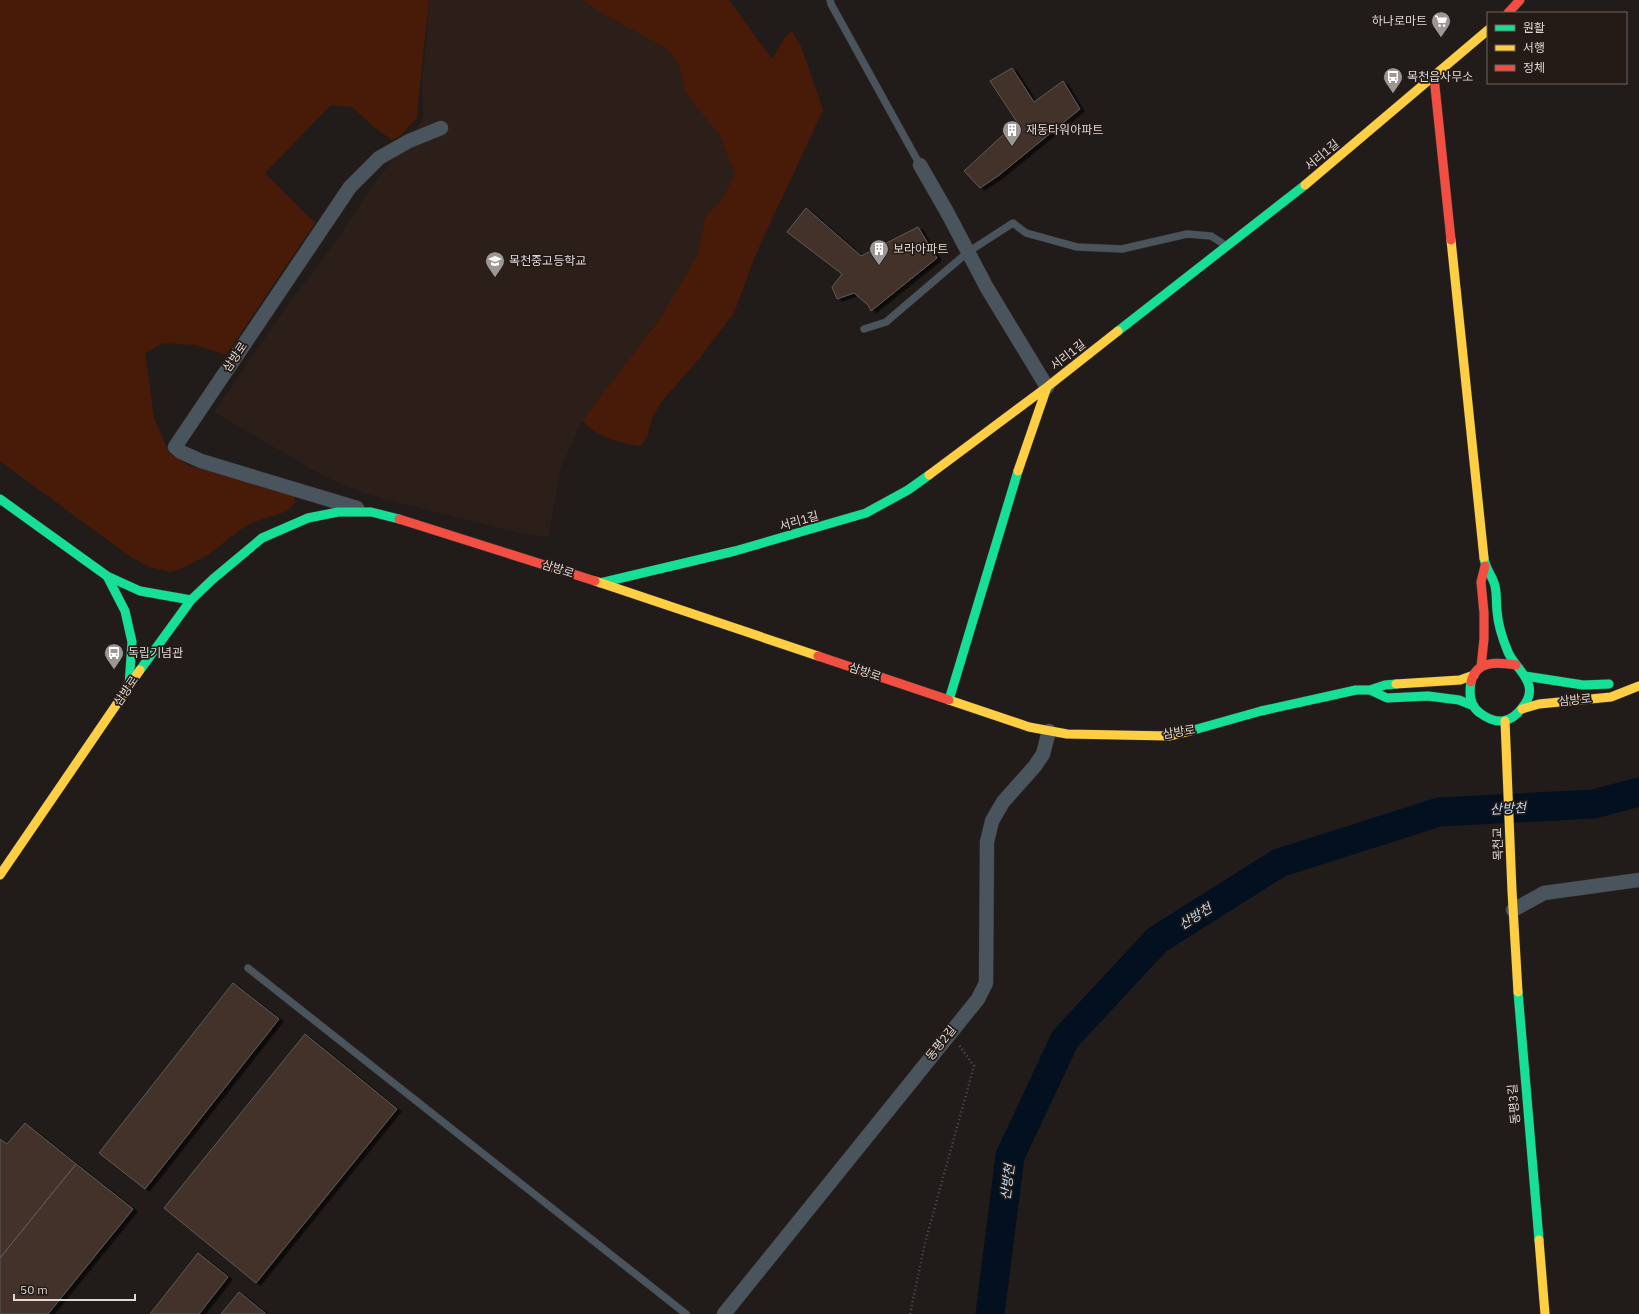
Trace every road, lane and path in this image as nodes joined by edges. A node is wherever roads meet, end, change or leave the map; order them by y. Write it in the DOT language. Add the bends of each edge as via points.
graph roads {
  1 [pos="830,0"];
  2 [pos="1520,0"];
  3 [pos="1509,12"];
  4 [pos="1487,31"];
  5 [pos="1434,77"];
  6 [pos="441,128"];
  7 [pos="920,165"];
  8 [pos="1227,247"];
  9 [pos="968,252"];
  10 [pos="864,329"];
  11 [pos="1047,387"];
  12 [pos="0,499"];
  13 [pos="371,512"];
  14 [pos="1485,566"];
  15 [pos="107,576"];
  16 [pos="600,583"];
  17 [pos="190,600"];
  18 [pos="1516,665"];
  19 [pos="1481,667"];
  20 [pos="1474,675"];
  21 [pos="1526,676"];
  22 [pos="130,686"];
  23 [pos="1639,686"];
  24 [pos="1370,690"];
  25 [pos="1628,690"];
  26 [pos="949,700"];
  27 [pos="1474,706"];
  28 [pos="1522,709"];
  29 [pos="1505,721"];
  30 [pos="1049,730"];
  31 [pos="0,875"];
  32 [pos="1639,880"];
  33 [pos="1512,891"];
  34 [pos="1513,910"];
  35 [pos="248,968"];
  36 [pos="950,1032"];
  37 [pos="686,1314"];
  38 [pos="724,1314"];
  39 [pos="910,1314"];
  40 [pos="1545,1314"];
  1 -- 7 [label="lane"];
  2 -- 3 [label="street"];
  4 -- 5 [label="street, 서리1길"];
  5 -- 8 [label="street, 서리1길"];
  5 -- 14 [label="street"];
  6 -- 13 [label="street, 삼방로" via="409,141 379,158 350,187 175,447 201,461"];
  7 -- 9 [label="street"];
  8 -- 9 [label="lane" via="1211,236 1187,234 1122,248 1077,247 1026,233 1013,223"];
  8 -- 11 [label="street, 서리1길"];
  9 -- 10 [label="lane" via="886,322"];
  9 -- 11 [label="street"];
  11 -- 16 [label="street, 서리1길" via="908,490 866,513 735,551"];
  11 -- 26 [label="street" via="1024,452"];
  12 -- 15 [label="street"];
  13 -- 16 [label="street, 삼방로" via="404,520"];
  13 -- 17 [label="street, 삼방로" via="338,512 308,518 262,538"];
  14 -- 18 [label="street" via="1494,583 1505,645"];
  14 -- 19 [label="street" via="1481,582 1484,613"];
  15 -- 17 [label="street" via="140,591"];
  15 -- 22 [label="street" via="126,611 132,642"];
  16 -- 26 [label="street, 삼방로"];
  17 -- 22 [label="street, 삼방로"];
  18 -- 19 [label="street" via="1496,661"];
  18 -- 21 [label="street"];
  19 -- 20 [label="street"];
  20 -- 24 [label="street, 삼방로" via="1460,680 1385,685"];
  20 -- 27 [label="street" via="1469,687"];
  21 -- 25 [label="street, 삼방로" via="1583,685 1610,684"];
  21 -- 28 [label="street" via="1530,691"];
  22 -- 31 [label="street, 삼방로"];
  23 -- 25 [label="street, 삼방로"];
  24 -- 27 [label="street, 삼방로" via="1387,698 1428,696 1459,700"];
  24 -- 30 [label="street, 삼방로" via="1356,690 1261,711 1169,736 1067,734"];
  25 -- 28 [label="street, 삼방로" via="1610,697 1538,704"];
  26 -- 30 [label="street, 삼방로" via="1029,727"];
  27 -- 29 [label="street" via="1488,718"];
  28 -- 29 [label="street" via="1515,717"];
  29 -- 33 [label="street, 목천교"];
  30 -- 36 [label="street, 동평2길" via="1043,754 1003,802 992,821 987,842 986,983 978,999"];
  32 -- 34 [label="street" via="1544,893"];
  33 -- 34 [label="street, 동평3길"];
  34 -- 40 [label="street, 동평3길" via="1521,1039"];
  35 -- 37 [label="lane"];
  36 -- 38 [label="street, 동평2길"];
  36 -- 39 [label="path" via="974,1066 925,1243"];
}
